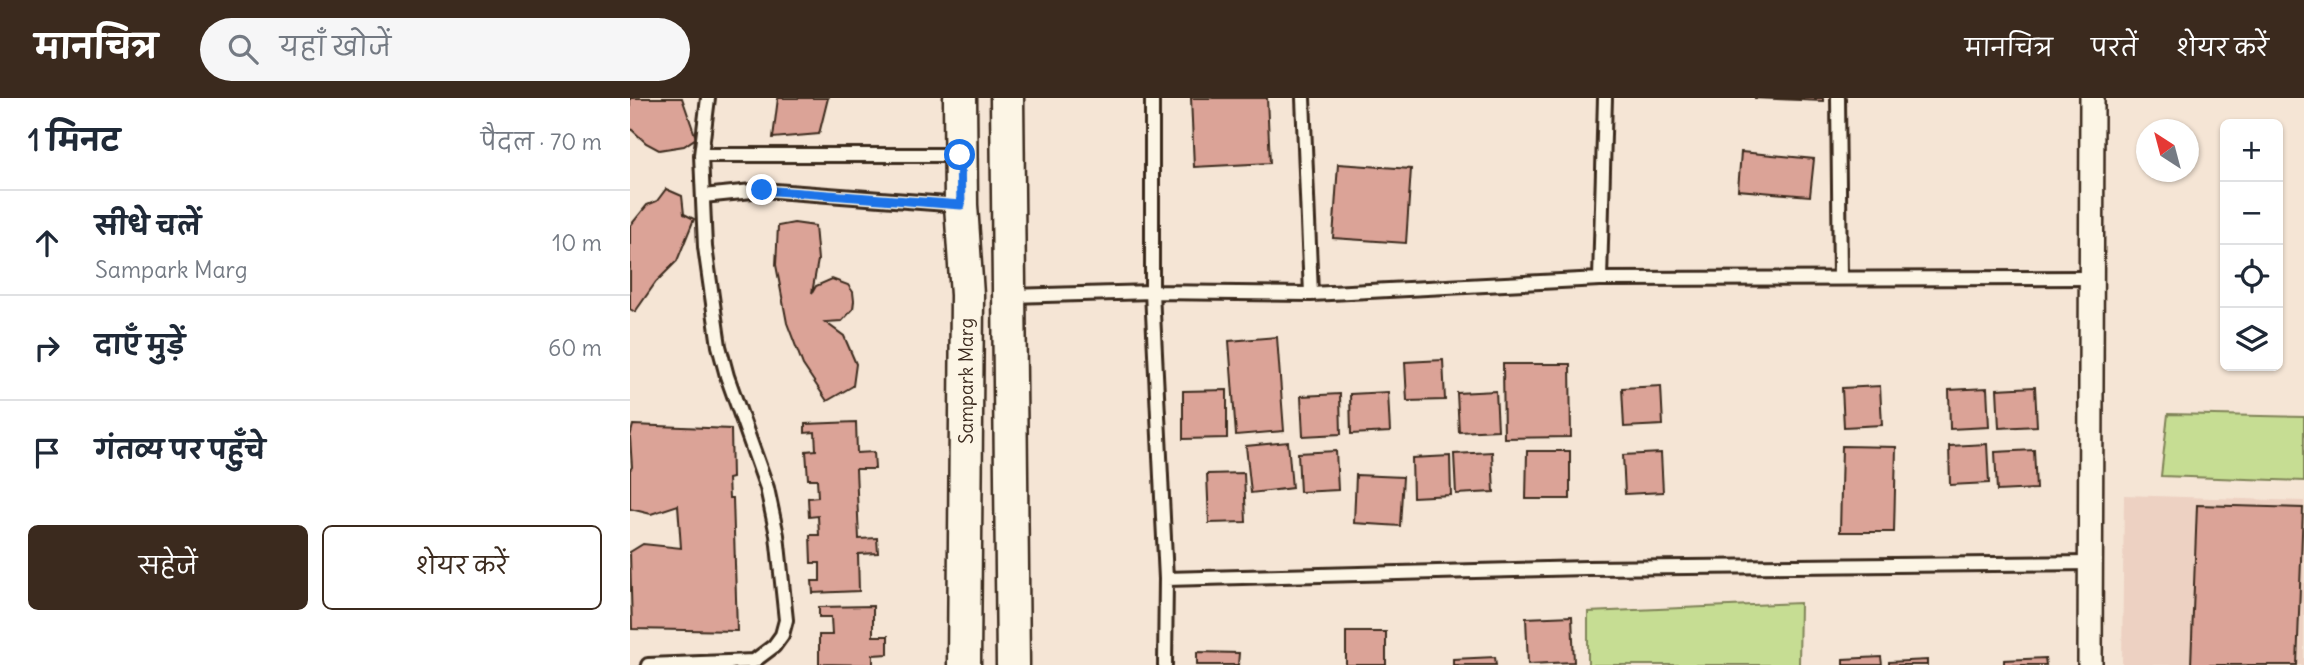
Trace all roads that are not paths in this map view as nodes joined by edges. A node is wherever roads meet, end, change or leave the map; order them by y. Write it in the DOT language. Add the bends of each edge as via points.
graph roads {
  1 [pos="708,98"];
  2 [pos="960,98"];
  3 [pos="1007,98"];
  4 [pos="1152,98"];
  5 [pos="1303,98"];
  6 [pos="1605,98"];
  7 [pos="1838,98"];
  8 [pos="2092,98"];
  9 [pos="701,155"];
  10 [pos="960,155"];
  11 [pos="703,196"];
  12 [pos="961,205"];
  13 [pos="1840,278"];
  14 [pos="2090,278"];
  15 [pos="1600,279"];
  16 [pos="1152,292"];
  17 [pos="1311,294"];
  18 [pos="1010,296"];
  19 [pos="2091,563"];
  20 [pos="1166,579"];
  21 [pos="754,663"];
  22 [pos="716,664"];
  23 [pos="648,665"];
  24 [pos="964,665"];
  25 [pos="1013,665"];
  26 [pos="1165,665"];
  27 [pos="2090,665"];
  1 -- 9 [label="lane"];
  2 -- 10 [label="street, Sampark Marg"];
  3 -- 18 [label="street"];
  4 -- 16 [label="lane"];
  5 -- 17 [label="lane"];
  6 -- 15 [label="lane"];
  7 -- 13 [label="lane"];
  8 -- 14 [label="street"];
  9 -- 10 [label="lane"];
  9 -- 11 [label="lane"];
  10 -- 12 [label="street, Sampark Marg"];
  11 -- 12 [label="lane" via="762,190"];
  11 -- 21 [label="lane" via="719,345 767,488 777,535 786,620 774,646"];
  12 -- 24 [label="street, Sampark Marg" via="967,295"];
  13 -- 14 [label="lane"];
  13 -- 15 [label="lane"];
  14 -- 19 [label="street"];
  15 -- 17 [label="lane"];
  16 -- 17 [label="lane"];
  16 -- 18 [label="lane"];
  16 -- 20 [label="lane"];
  18 -- 25 [label="street"];
  19 -- 20 [label="lane" via="1587,568"];
  19 -- 27 [label="street"];
  20 -- 26 [label="lane"];
  21 -- 22 [label="lane"];
  22 -- 23 [label="lane"];
}
